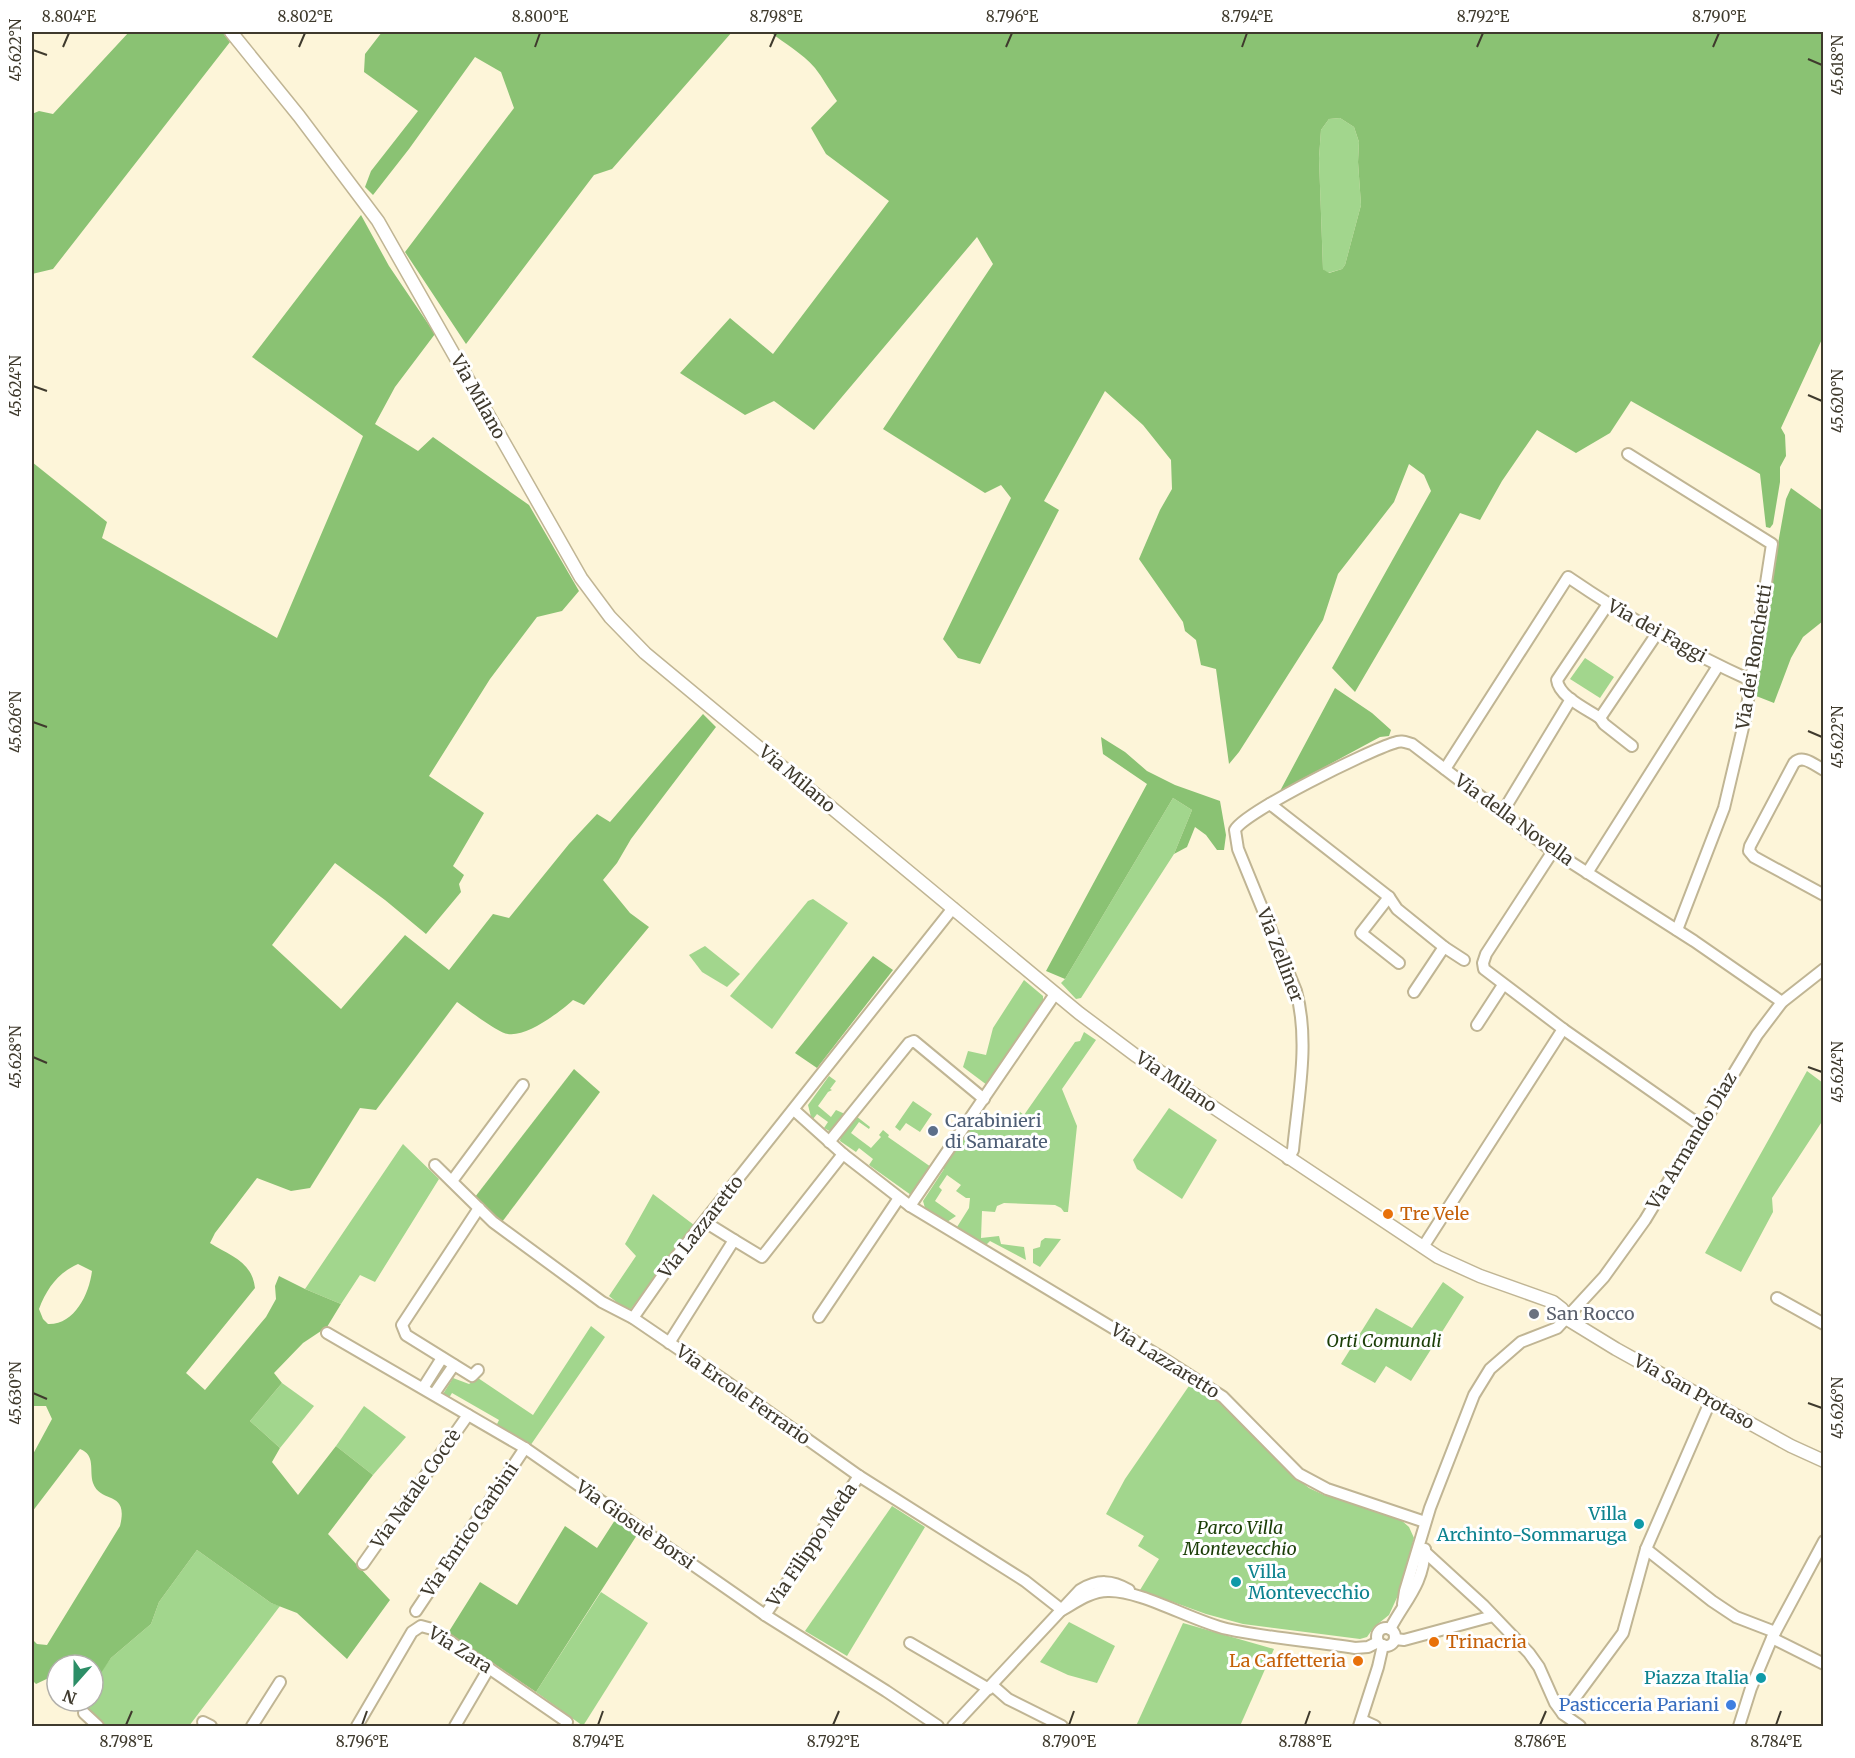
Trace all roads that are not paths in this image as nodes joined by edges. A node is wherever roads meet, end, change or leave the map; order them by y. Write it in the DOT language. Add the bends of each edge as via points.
graph roads {
  1 [pos="231,32"];
  2 [pos="1628,454"];
  3 [pos="1608,604"];
  4 [pos="1658,633"];
  5 [pos="1718,666"];
  6 [pos="1750,680"];
  7 [pos="1571,699"];
  8 [pos="1600,718"];
  9 [pos="1632,746"];
  10 [pos="1445,769"];
  11 [pos="1824,770"];
  12 [pos="1270,804"];
  13 [pos="1502,813"];
  14 [pos="1237,826"];
  15 [pos="1553,851"];
  16 [pos="1587,873"];
  17 [pos="1824,895"];
  18 [pos="1389,897"];
  19 [pos="953,908"];
  20 [pos="1677,930"];
  21 [pos="1443,947"];
  22 [pos="1464,960"];
  23 [pos="1399,963"];
  24 [pos="1824,969"];
  25 [pos="1503,985"];
  26 [pos="1414,992"];
  27 [pos="1055,994"];
  28 [pos="1782,1002"];
  29 [pos="1477,1025"];
  30 [pos="1563,1029"];
  31 [pos="523,1085"];
  32 [pos="984,1099"];
  33 [pos="794,1110"];
  34 [pos="1703,1126"];
  35 [pos="829,1142"];
  36 [pos="843,1154"];
  37 [pos="1288,1159"];
  38 [pos="435,1165"];
  39 [pos="452,1181"];
  40 [pos="899,1198"];
  41 [pos="910,1206"];
  42 [pos="479,1208"];
  43 [pos="705,1222"];
  44 [pos="734,1240"];
  45 [pos="1423,1246"];
  46 [pos="1778,1298"];
  47 [pos="819,1317"];
  48 [pos="633,1318"];
  49 [pos="1566,1319"];
  50 [pos="1824,1324"];
  51 [pos="327,1333"];
  52 [pos="669,1343"];
  53 [pos="442,1358"];
  54 [pos="454,1365"];
  55 [pos="478,1370"];
  56 [pos="423,1388"];
  57 [pos="434,1394"];
  58 [pos="1710,1402"];
  59 [pos="468,1415"];
  60 [pos="525,1448"];
  61 [pos="1824,1461"];
  62 [pos="860,1476"];
  63 [pos="1425,1522"];
  64 [pos="1424,1534"];
  65 [pos="1646,1549"];
  66 [pos="1822,1549"];
  67 [pos="1425,1552"];
  68 [pos="363,1564"];
  69 [pos="1448,1571"];
  70 [pos="1422,1572"];
  71 [pos="1410,1576"];
  72 [pos="1403,1604"];
  73 [pos="1062,1610"];
  74 [pos="416,1611"];
  75 [pos="765,1615"];
  76 [pos="1493,1616"];
  77 [pos="1392,1634"];
  78 [pos="1773,1635"];
  79 [pos="910,1643"];
  80 [pos="1380,1643"];
  81 [pos="1824,1664"];
  82 [pos="489,1668"];
  83 [pos="280,1682"];
  84 [pos="991,1687"];
  85 [pos="84,1713"];
  86 [pos="1563,1714"];
  87 [pos="567,1722"];
  88 [pos="1361,1723"];
  89 [pos="98,1726"];
  90 [pos="252,1726"];
  91 [pos="357,1726"];
  92 [pos="455,1726"];
  93 [pos="938,1726"];
  94 [pos="953,1726"];
  95 [pos="1062,1726"];
  96 [pos="1375,1726"];
  97 [pos="1580,1726"];
  98 [pos="1739,1726"];
  1 -- 19 [label="street, Via Milano" via="378,221 573,563 610,617 660,665"];
  2 -- 6 [label="street, Via dei Ronchetti" via="1772,544"];
  3 -- 4 [label="street, Via dei Faggi"];
  3 -- 7 [label="street" via="1557,680"];
  3 -- 10 [label="street, Via dei Faggi" via="1568,577"];
  4 -- 5 [label="street, Via dei Faggi"];
  4 -- 8 [label="street"];
  5 -- 6 [label="street, Via dei Faggi"];
  5 -- 16 [label="street"];
  6 -- 20 [label="street, Via dei Ronchetti" via="1724,808"];
  7 -- 8 [label="street"];
  7 -- 13 [label="street"];
  8 -- 9 [label="street"];
  10 -- 12 [label="street, Via della Novella" via="1412,744 1396,742"];
  10 -- 13 [label="street, Via della Novella"];
  11 -- 17 [label="street" via="1803,758 1794,763 1749,851"];
  12 -- 14 [label="street, Via della Novella"];
  12 -- 18 [label="street"];
  13 -- 15 [label="street, Via della Novella"];
  14 -- 37 [label="street, Via Zelliner" via="1238,849 1301,1009 1301,1069 1293,1150"];
  15 -- 16 [label="street, Via della Novella"];
  15 -- 25 [label="street" via="1486,954 1484,969"];
  16 -- 20 [label="street, Via della Novella"];
  18 -- 21 [label="street" via="1397,909"];
  18 -- 23 [label="street" via="1361,933"];
  19 -- 27 [label="street, Via Milano"];
  19 -- 33 [label="street, Via Lazzaretto"];
  20 -- 28 [label="street, Via della Novella"];
  21 -- 22 [label="street"];
  21 -- 26 [label="street"];
  24 -- 28 [label="street, Via Armando Diaz"];
  25 -- 29 [label="street"];
  25 -- 30 [label="street"];
  27 -- 32 [label="street"];
  27 -- 37 [label="street, Via Milano" via="1135,1055"];
  28 -- 34 [label="street, Via Armando Diaz" via="1742,1058"];
  30 -- 34 [label="street"];
  30 -- 45 [label="street"];
  31 -- 39 [label="street"];
  32 -- 35 [label="street" via="914,1041"];
  32 -- 41 [label="street"];
  33 -- 35 [label="street, Via Lazzaretto"];
  33 -- 43 [label="street, Via Lazzaretto"];
  34 -- 49 [label="street, Via Armando Diaz" via="1632,1241"];
  35 -- 36 [label="street, Via Lazzaretto"];
  36 -- 40 [label="street, Via Lazzaretto"];
  36 -- 44 [label="street" via="762,1257"];
  37 -- 45 [label="street, Via Milano"];
  38 -- 39 [label="street, Via Ercole Ferrario"];
  39 -- 42 [label="street, Via Ercole Ferrario"];
  40 -- 41 [label="street, Via Lazzaretto"];
  40 -- 47 [label="street"];
  41 -- 63 [label="street, Via Lazzaretto" via="1223,1397 1299,1474 1312,1482"];
  42 -- 48 [label="street, Via Ercole Ferrario" via="602,1302"];
  42 -- 53 [label="street" via="402,1325 406,1335"];
  43 -- 44 [label="street"];
  43 -- 48 [label="street, Via Lazzaretto"];
  44 -- 52 [label="street"];
  45 -- 49 [label="street, Via Milano" via="1458,1268 1553,1302"];
  46 -- 50 [label="street"];
  48 -- 52 [label="street, Via Ercole Ferrario"];
  49 -- 58 [label="street, Via San Protaso"];
  49 -- 63 [label="street, Via Armando Diaz" via="1557,1328 1521,1342 1490,1369 1474,1395"];
  51 -- 56 [label="street, Via Giosuè Borsi"];
  52 -- 62 [label="street, Via Ercole Ferrario"];
  53 -- 54 [label="street"];
  53 -- 56 [label="street"];
  54 -- 55 [label="street" via="472,1376"];
  54 -- 57 [label="street"];
  56 -- 57 [label="street, Via Giosuè Borsi"];
  57 -- 59 [label="street, Via Giosuè Borsi"];
  58 -- 61 [label="street, Via San Protaso"];
  58 -- 65 [label="street"];
  59 -- 60 [label="street, Via Giosuè Borsi"];
  59 -- 68 [label="street, Via Natale Coccè"];
  60 -- 74 [label="street, Via Enrico Garbini"];
  60 -- 75 [label="street, Via Giosuè Borsi"];
  62 -- 73 [label="street, Via Ercole Ferrario" via="1025,1581"];
  62 -- 75 [label="street, Via Filippo Meda"];
  63 -- 64 [label="street, Via Armando Diaz"];
  64 -- 67 [label="street"];
  64 -- 71 [label="street"];
  65 -- 78 [label="street" via="1728,1611"];
  65 -- 86 [label="street" via="1623,1633"];
  66 -- 78 [label="street"];
  67 -- 69 [label="street"];
  67 -- 70 [label="street"];
  69 -- 70 [label="street"];
  69 -- 76 [label="street"];
  70 -- 71 [label="street"];
  70 -- 72 [label="street" via="1413,1594"];
  71 -- 72 [label="street"];
  72 -- 77 [label="street"];
  73 -- 80 [label="street" via="1080,1590 1098,1582 1115,1583 1141,1598 1227,1629 1355,1648"];
  73 -- 84 [label="street"];
  75 -- 93 [label="street, Via Giosuè Borsi"];
  76 -- 77 [label="street" via="1404,1640"];
  76 -- 86 [label="street" via="1539,1667"];
  77 -- 80 [label="street" via="1390,1645"];
  77 -- 80 [label="street" via="1383,1628 1379,1630"];
  78 -- 81 [label="street"];
  78 -- 98 [label="street"];
  79 -- 84 [label="street"];
  80 -- 88 [label="street"];
  82 -- 87 [label="street, Via Zara"];
  82 -- 91 [label="street, Via Zara" via="432,1629 421,1626 412,1632"];
  82 -- 92 [label="street"];
  83 -- 90 [label="street"];
  84 -- 94 [label="street"];
  84 -- 95 [label="street"];
  85 -- 89 [label="street"];
  86 -- 97 [label="street"];
  88 -- 96 [label="street"];
}
